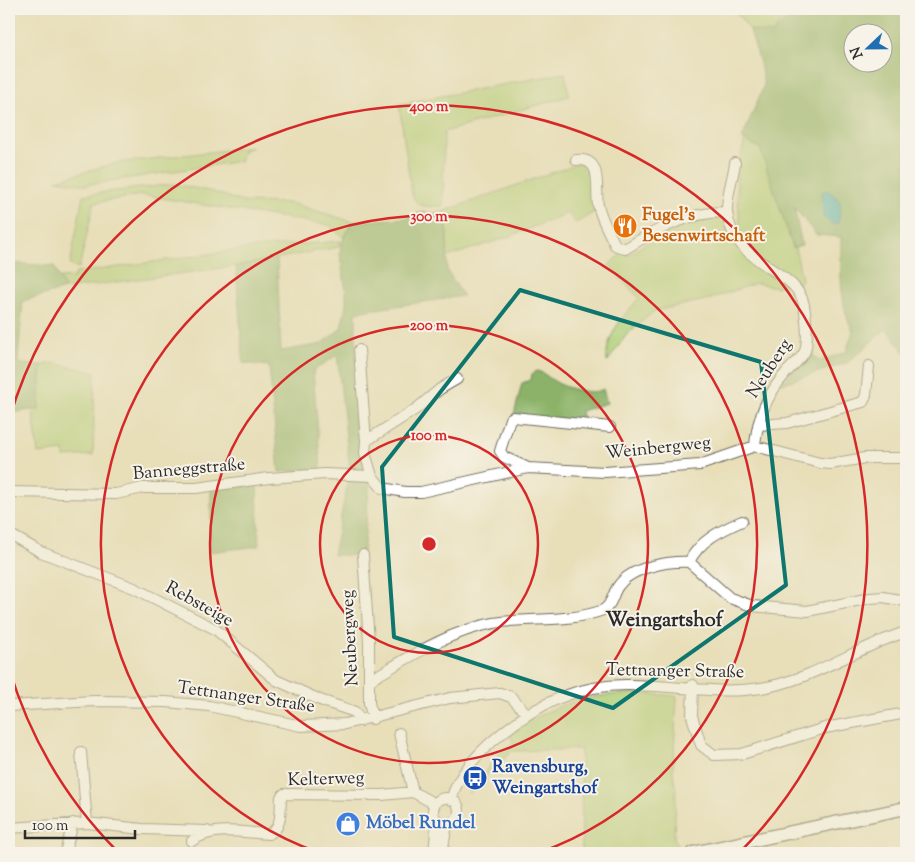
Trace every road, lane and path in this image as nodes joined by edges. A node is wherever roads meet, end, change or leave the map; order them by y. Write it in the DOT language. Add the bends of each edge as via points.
graph roads {
  1 [pos="576,160"];
  2 [pos="735,163"];
  3 [pos="727,212"];
  4 [pos="359,350"];
  5 [pos="869,366"];
  6 [pos="457,379"];
  7 [pos="758,425"];
  8 [pos="610,427"];
  9 [pos="366,441"];
  10 [pos="755,446"];
  11 [pos="906,458"];
  12 [pos="528,468"];
  13 [pos="372,476"];
  14 [pos="9,492"];
  15 [pos="742,521"];
  16 [pos="9,534"];
  17 [pos="363,555"];
  18 [pos="689,562"];
  19 [pos="906,601"];
  20 [pos="906,632"];
  21 [pos="370,680"];
  22 [pos="693,687"];
  23 [pos="9,706"];
  24 [pos="906,713"];
  25 [pos="527,714"];
  26 [pos="373,719"];
  27 [pos="361,721"];
  28 [pos="399,733"];
  29 [pos="81,752"];
  30 [pos="413,792"];
  31 [pos="451,800"];
  32 [pos="435,804"];
  33 [pos="906,808"];
  34 [pos="437,820"];
  35 [pos="73,823"];
  36 [pos="87,823"];
  37 [pos="447,824"];
  38 [pos="9,828"];
  39 [pos="210,831"];
  40 [pos="192,841"];
  41 [pos="64,853"];
  42 [pos="434,853"];
  43 [pos="442,853"];
  44 [pos="693,853"];
  1 -- 3 [label="street" via="589,163 597,174 601,214 615,244 625,248 652,232 708,211"];
  2 -- 3 [label="street"];
  3 -- 7 [label="street, Neuberg" via="741,246 794,286 804,306 806,348 772,391"];
  4 -- 9 [label="street"];
  5 -- 7 [label="street" via="863,402 787,423"];
  6 -- 9 [label="street" via="416,410"];
  7 -- 10 [label="street, Neuberg"];
  8 -- 12 [label="street, Weinbergweg" via="513,417 500,451 504,457"];
  9 -- 13 [label="street" via="364,453"];
  10 -- 11 [label="street" via="830,464 865,458"];
  10 -- 12 [label="street, Weinbergweg" via="700,465 605,472"];
  12 -- 13 [label="street, Weinbergweg" via="421,492 382,488"];
  13 -- 14 [label="street, Banneggstraße" via="325,474 196,488 143,488 116,494"];
  15 -- 18 [label="street" via="700,544"];
  16 -- 27 [label="street, Rebsteige" via="41,552 134,588 215,629 276,680 355,712"];
  17 -- 21 [label="street, Neubergweg"];
  18 -- 19 [label="street" via="730,598 752,606 807,611 870,598"];
  18 -- 21 [label="street" via="664,563 629,576 619,585 608,607 601,610 482,626 419,652"];
  20 -- 22 [label="street, Tettnanger Straße" via="773,685 732,691"];
  21 -- 26 [label="street, Neubergweg" via="369,703"];
  22 -- 24 [label="street" via="692,716 701,745 714,755 742,754 824,728"];
  22 -- 25 [label="street, Tettnanger Straße" via="628,685 591,688 560,697"];
  23 -- 27 [label="street, Tettnanger Straße" via="94,701 166,702 209,706 301,726"];
  25 -- 26 [label="street, Tettnanger Straße" via="511,697 500,693 450,698"];
  25 -- 31 [label="street, Tettnanger Straße" via="493,740 472,762"];
  26 -- 27 [label="street, Tettnanger Straße"];
  28 -- 30 [label="street"];
  29 -- 36 [label="street"];
  30 -- 32 [label="street"];
  30 -- 39 [label="street, Kelterweg" via="382,795 284,794 275,831 269,834"];
  31 -- 32 [label="street" via="444,798"];
  31 -- 37 [label="street" via="457,806 458,814"];
  32 -- 34 [label="street"];
  33 -- 44 [label="main road"];
  34 -- 37 [label="street"];
  34 -- 42 [label="street"];
  35 -- 36 [label="street, Kelterweg"];
  35 -- 38 [label="street, Kelterweg"];
  35 -- 41 [label="street"];
  36 -- 39 [label="street, Kelterweg"];
  37 -- 43 [label="street"];
  39 -- 40 [label="street"];
}
